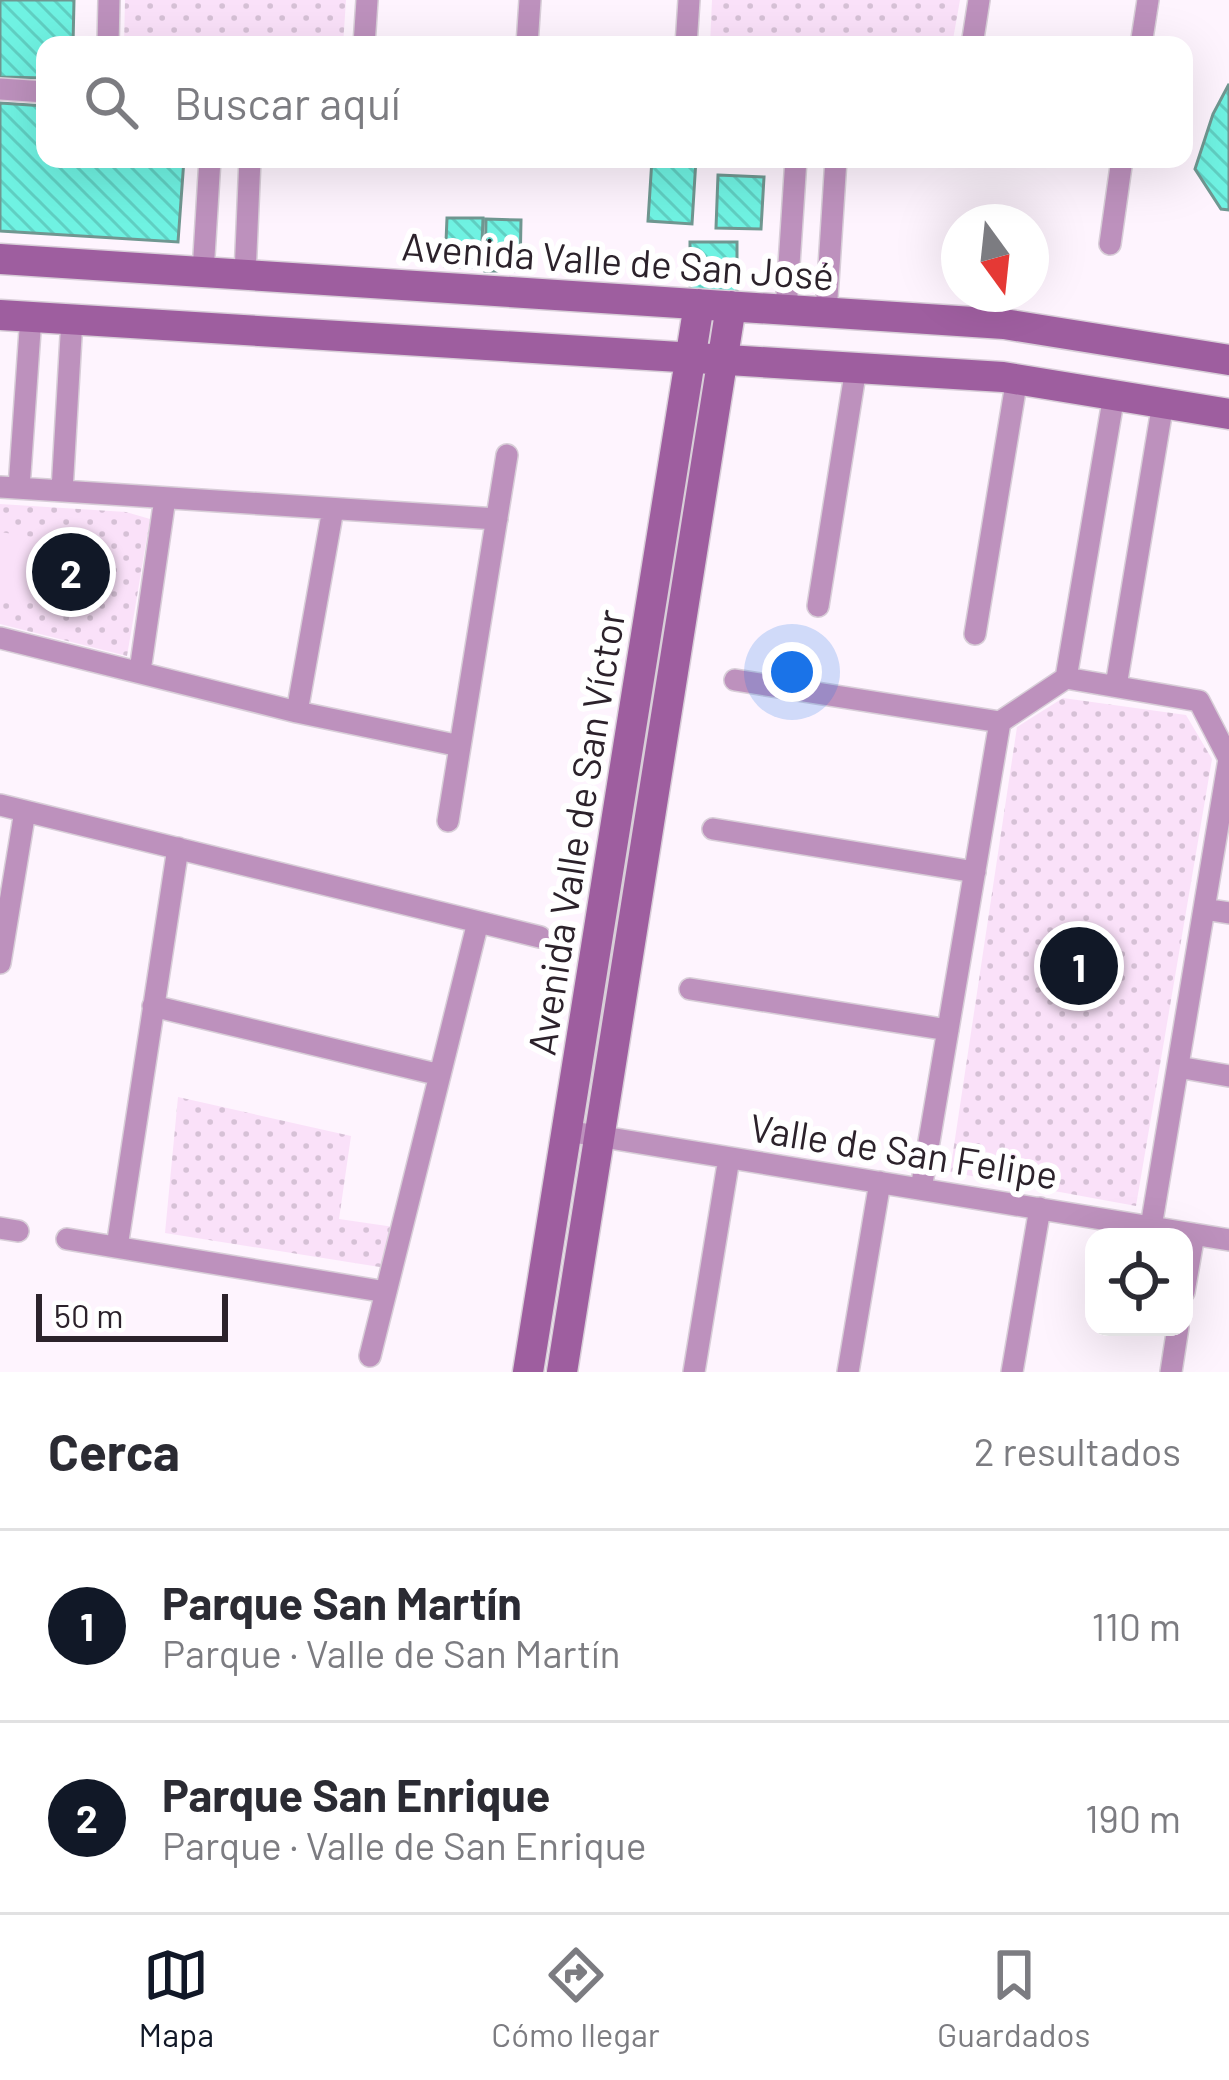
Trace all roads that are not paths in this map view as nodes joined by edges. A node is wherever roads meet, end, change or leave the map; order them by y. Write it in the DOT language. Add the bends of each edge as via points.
graph roads {
  1 [pos="109,0"];
  2 [pos="367,0"];
  3 [pos="530,0"];
  4 [pos="689,0"];
  5 [pos="979,0"];
  6 [pos="1148,0"];
  7 [pos="108,36"];
  8 [pos="365,36"];
  9 [pos="528,36"];
  10 [pos="687,36"];
  11 [pos="973,36"];
  12 [pos="1142,36"];
  13 [pos="0,89"];
  14 [pos="36,91"];
  15 [pos="209,168"];
  16 [pos="250,168"];
  17 [pos="795,168"];
  18 [pos="835,168"];
  19 [pos="1121,168"];
  20 [pos="1110,244"];
  21 [pos="0,260"];
  22 [pos="203,272"];
  23 [pos="245,275"];
  24 [pos="699,304"];
  25 [pos="731,306"];
  26 [pos="786,310"];
  27 [pos="826,313"];
  28 [pos="15,316"];
  29 [pos="72,320"];
  30 [pos="691,358"];
  31 [pos="722,359"];
  32 [pos="1229,360"];
  33 [pos="856,368"];
  34 [pos="1017,379"];
  35 [pos="1114,395"];
  36 [pos="1163,403"];
  37 [pos="1229,413"];
  38 [pos="507,454"];
  39 [pos="9,487"];
  40 [pos="62,490"];
  41 [pos="165,498"];
  42 [pos="333,508"];
  43 [pos="497,519"];
  44 [pos="818,606"];
  45 [pos="975,634"];
  46 [pos="0,638"];
  47 [pos="140,671"];
  48 [pos="1066,678"];
  49 [pos="735,680"];
  50 [pos="1116,686"];
  51 [pos="297,712"];
  52 [pos="1000,722"];
  53 [pos="460,746"];
  54 [pos="1229,759"];
  55 [pos="0,805"];
  56 [pos="25,811"];
  57 [pos="448,820"];
  58 [pos="712,829"];
  59 [pos="178,848"];
  60 [pos="975,872"];
  61 [pos="1204,909"];
  62 [pos="1229,913"];
  63 [pos="478,922"];
  64 [pos="540,937"];
  65 [pos="0,963"];
  66 [pos="690,989"];
  67 [pos="154,1006"];
  68 [pos="948,1030"];
  69 [pos="1178,1067"];
  70 [pos="440,1075"];
  71 [pos="1229,1076"];
  72 [pos="567,1131"];
  73 [pos="599,1137"];
  74 [pos="728,1158"];
  75 [pos="880,1183"];
  76 [pos="921,1189"];
  77 [pos="1040,1208"];
  78 [pos="1151,1227"];
  79 [pos="1194,1234"];
  80 [pos="67,1239"];
  81 [pos="1193,1240"];
  82 [pos="1229,1240"];
  83 [pos="117,1247"];
  84 [pos="386,1292"];
  85 [pos="1177,1336"];
  86 [pos="370,1356"];
  87 [pos="528,1372"];
  88 [pos="562,1372"];
  89 [pos="694,1372"];
  90 [pos="848,1372"];
  91 [pos="1012,1372"];
  92 [pos="1171,1372"];
  1 -- 7 [label="street"];
  2 -- 8 [label="street"];
  3 -- 9 [label="street"];
  4 -- 10 [label="street"];
  5 -- 11 [label="street"];
  6 -- 12 [label="street"];
  13 -- 14 [label="street"];
  15 -- 22 [label="street"];
  16 -- 23 [label="street"];
  17 -- 26 [label="street"];
  18 -- 27 [label="street"];
  19 -- 20 [label="street"];
  21 -- 22 [label="street, Avenida Valle de San José"];
  22 -- 23 [label="street, Avenida Valle de San José"];
  23 -- 24 [label="street, Avenida Valle de San José"];
  24 -- 25 [label="street, Avenida Valle de San José"];
  24 -- 30 [label="street, Avenida Valle de San Víctor"];
  25 -- 26 [label="street, Avenida Valle de San José"];
  25 -- 31 [label="street, Avenida Valle de San Víctor"];
  26 -- 27 [label="street, Avenida Valle de San José"];
  27 -- 32 [label="street, Avenida Valle de San José" via="1004,324"];
  28 -- 29 [label="street"];
  28 -- 39 [label="street"];
  29 -- 30 [label="street"];
  29 -- 40 [label="street"];
  30 -- 31 [label="street"];
  30 -- 72 [label="street, Avenida Valle de San Víctor"];
  31 -- 33 [label="street"];
  31 -- 73 [label="street, Avenida Valle de San Víctor"];
  33 -- 34 [label="street"];
  33 -- 44 [label="street"];
  34 -- 35 [label="street"];
  34 -- 45 [label="street"];
  35 -- 36 [label="street"];
  35 -- 48 [label="street"];
  36 -- 37 [label="street"];
  36 -- 50 [label="street"];
  38 -- 43 [label="street"];
  39 -- 40 [label="street"];
  40 -- 41 [label="street"];
  41 -- 42 [label="street"];
  41 -- 47 [label="street"];
  42 -- 43 [label="street"];
  42 -- 51 [label="street"];
  43 -- 53 [label="street"];
  46 -- 47 [label="street"];
  47 -- 51 [label="street"];
  48 -- 50 [label="street"];
  48 -- 52 [label="street"];
  49 -- 52 [label="street"];
  50 -- 54 [label="street" via="1199,700"];
  51 -- 53 [label="street"];
  52 -- 60 [label="street"];
  53 -- 57 [label="street"];
  54 -- 61 [label="street"];
  55 -- 56 [label="street"];
  56 -- 59 [label="street"];
  56 -- 65 [label="street"];
  58 -- 60 [label="street"];
  59 -- 63 [label="street"];
  59 -- 67 [label="street"];
  60 -- 68 [label="street"];
  61 -- 62 [label="street"];
  61 -- 69 [label="street"];
  63 -- 64 [label="street"];
  63 -- 70 [label="street"];
  66 -- 68 [label="street"];
  67 -- 70 [label="street"];
  67 -- 83 [label="street"];
  68 -- 76 [label="street"];
  69 -- 71 [label="street"];
  69 -- 78 [label="street"];
  70 -- 84 [label="street"];
  72 -- 73 [label="street, Valle de San Felipe"];
  72 -- 87 [label="street, Avenida Valle de San Víctor"];
  73 -- 74 [label="street, Valle de San Felipe"];
  73 -- 88 [label="street, Avenida Valle de San Víctor"];
  74 -- 75 [label="street, Valle de San Felipe"];
  74 -- 89 [label="street"];
  75 -- 76 [label="street, Valle de San Felipe"];
  75 -- 90 [label="street"];
  76 -- 77 [label="street, Valle de San Felipe"];
  77 -- 78 [label="street, Valle de San Felipe"];
  77 -- 91 [label="street"];
  78 -- 79 [label="street, Valle de San Felipe"];
  79 -- 81 [label="street"];
  79 -- 82 [label="street, Valle de San Felipe"];
  80 -- 83 [label="street"];
  83 -- 84 [label="street"];
  84 -- 86 [label="street"];
  85 -- 92 [label="street"];
}
